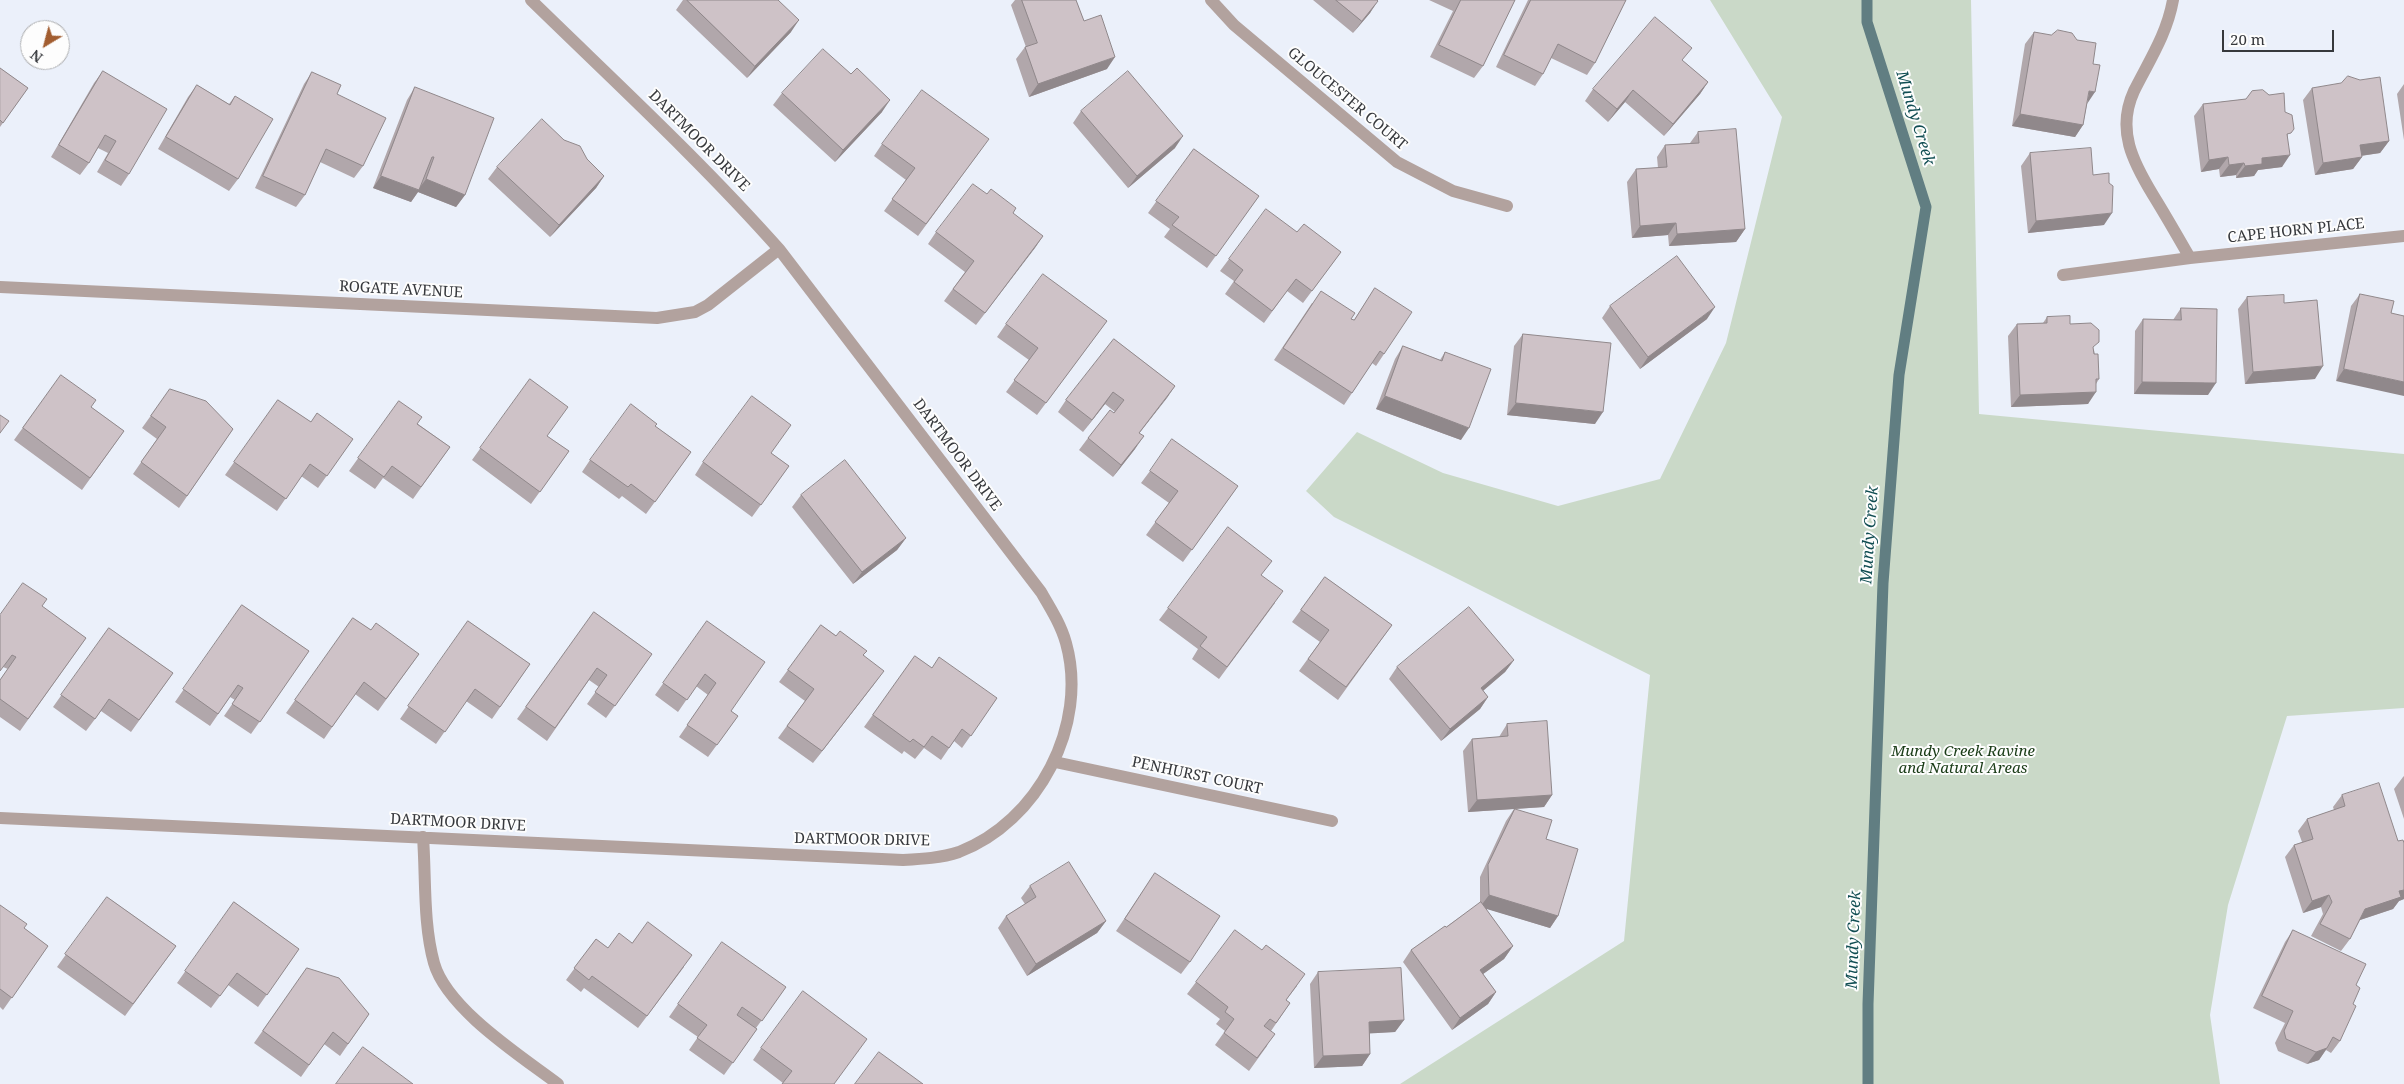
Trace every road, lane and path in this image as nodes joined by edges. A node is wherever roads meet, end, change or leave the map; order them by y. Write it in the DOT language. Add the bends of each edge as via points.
graph roads {
  1 [pos="531,0"];
  2 [pos="1211,0"];
  3 [pos="2173,0"];
  4 [pos="1507,206"];
  5 [pos="2404,236"];
  6 [pos="779,249"];
  7 [pos="2190,258"];
  8 [pos="2063,275"];
  9 [pos="0,287"];
  10 [pos="1055,762"];
  11 [pos="0,818"];
  12 [pos="1332,821"];
  13 [pos="423,837"];
  14 [pos="558,1084"];
  1 -- 6 [label="street, DARTMOOR DRIVE" via="676,139"];
  2 -- 4 [label="street, GLOUCESTER COURT" via="1234,25 1397,162 1453,191"];
  3 -- 7 [label="street" via="2162,40 2129,104 2126,130 2137,168"];
  5 -- 7 [label="street, CAPE HORN PLACE"];
  6 -- 9 [label="street, ROGATE AVENUE" via="708,305 695,312 657,318"];
  6 -- 10 [label="street, DARTMOOR DRIVE" via="1041,592 1057,620 1066,644 1070,698 1068,722"];
  7 -- 8 [label="street, CAPE HORN PLACE"];
  10 -- 12 [label="street, PENHURST COURT"];
  10 -- 13 [label="street, DARTMOOR DRIVE" via="1042,786 1002,826 960,851 933,859"];
  11 -- 13 [label="street, DARTMOOR DRIVE"];
  13 -- 14 [label="street" via="430,942 435,965 447,990 491,1033"];
}
